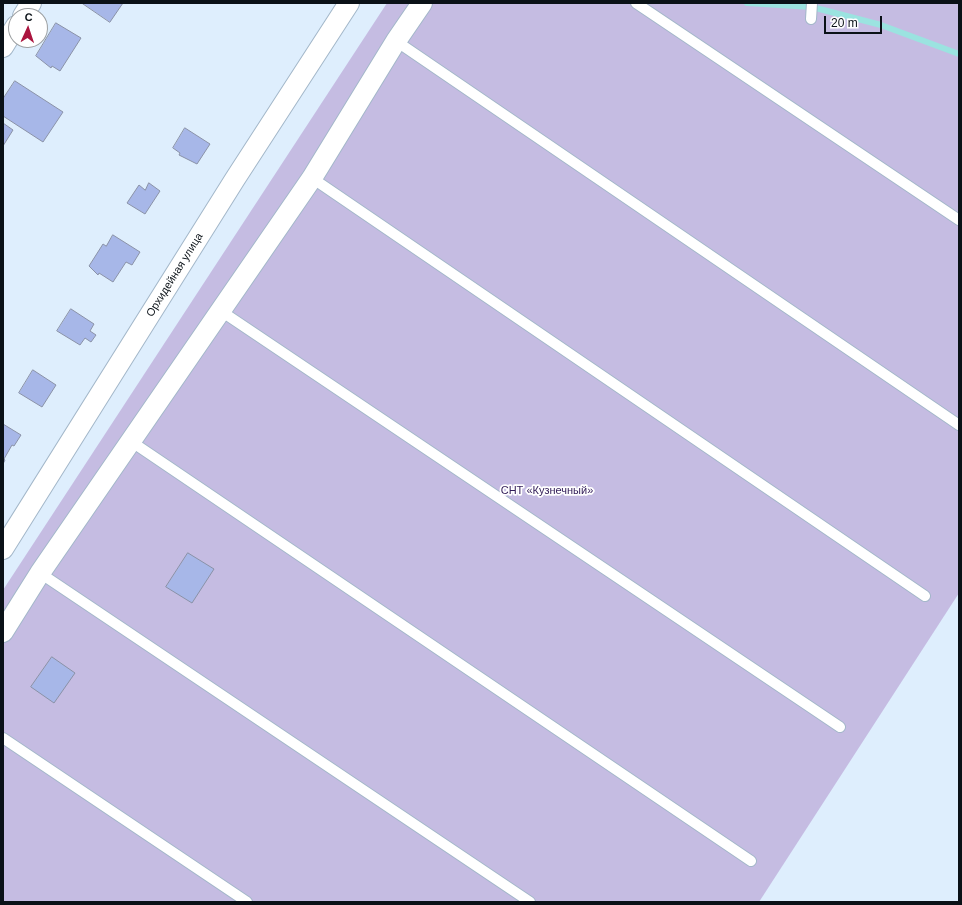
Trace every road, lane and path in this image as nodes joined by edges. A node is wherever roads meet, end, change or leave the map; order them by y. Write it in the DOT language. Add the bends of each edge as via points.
graph roads {
  1 [pos="349,3"];
  2 [pos="422,3"];
  3 [pos="636,3"];
  4 [pos="812,3"];
  5 [pos="812,19"];
  6 [pos="396,41"];
  7 [pos="312,178"];
  8 [pos="959,220"];
  9 [pos="221,311"];
  10 [pos="959,425"];
  11 [pos="132,442"];
  12 [pos="3,549"];
  13 [pos="40,574"];
  14 [pos="926,596"];
  15 [pos="3,632"];
  16 [pos="840,727"];
  17 [pos="3,738"];
  18 [pos="751,861"];
  19 [pos="247,902"];
  20 [pos="530,902"];
  1 -- 12 [label="street, Орхидейная улица" via="235,179"];
  2 -- 6 [label="street"];
  3 -- 8 [label="lane"];
  4 -- 5 [label="lane"];
  6 -- 7 [label="street"];
  6 -- 10 [label="lane"];
  7 -- 9 [label="street"];
  7 -- 14 [label="lane"];
  9 -- 11 [label="street"];
  9 -- 16 [label="lane"];
  11 -- 13 [label="street"];
  11 -- 18 [label="lane"];
  13 -- 15 [label="street"];
  13 -- 20 [label="lane"];
  17 -- 19 [label="lane"];
}
